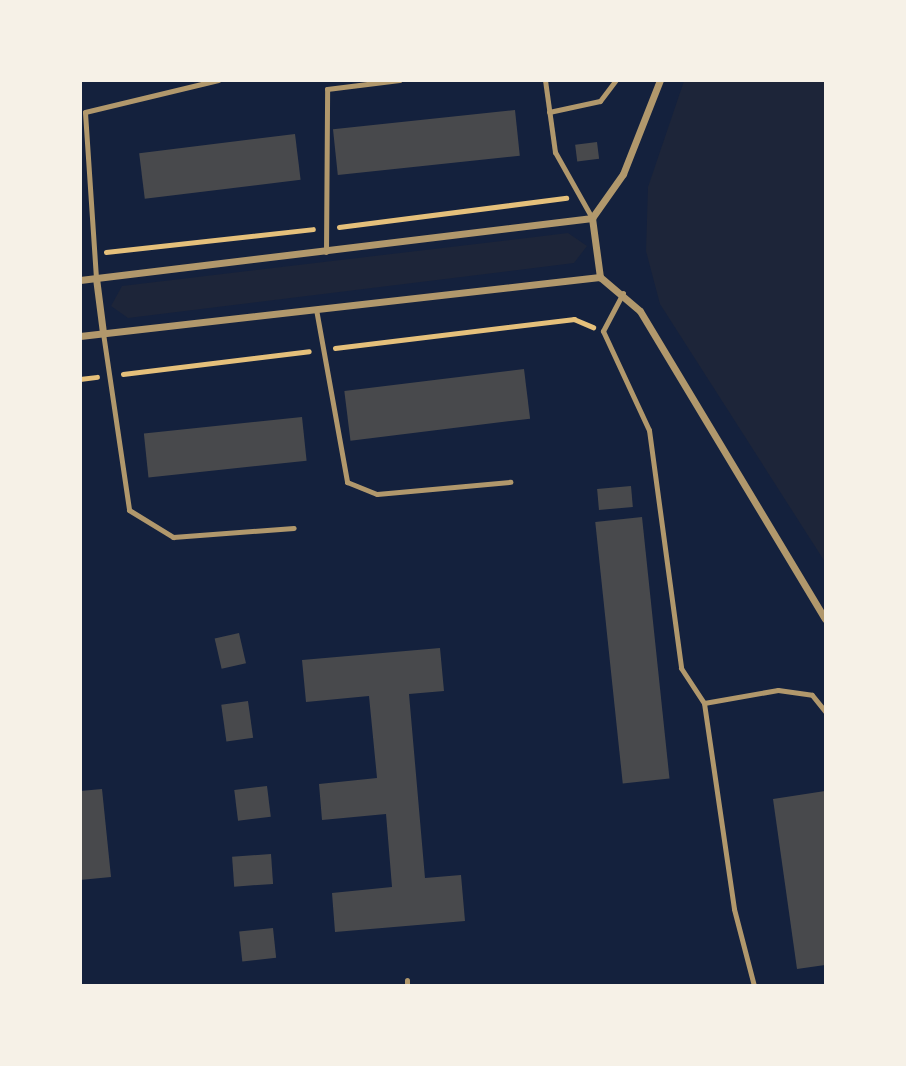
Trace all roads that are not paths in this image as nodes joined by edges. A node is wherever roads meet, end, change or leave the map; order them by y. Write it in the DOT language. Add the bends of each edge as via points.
graph roads {
  1 [pos="218,80"];
  2 [pos="399,80"];
  3 [pos="545,80"];
  4 [pos="616,80"];
  5 [pos="660,80"];
  6 [pos="549,112"];
  7 [pos="592,218"];
  8 [pos="326,252"];
  9 [pos="600,277"];
  10 [pos="96,278"];
  11 [pos="80,280"];
  12 [pos="623,293"];
  13 [pos="316,309"];
  14 [pos="103,333"];
  15 [pos="80,336"];
  16 [pos="510,482"];
  17 [pos="294,528"];
  18 [pos="825,619"];
  19 [pos="704,702"];
  20 [pos="825,711"];
  21 [pos="754,985"];
  1 -- 10 [label="lane" via="85,112"];
  2 -- 8 [label="lane" via="327,89"];
  3 -- 6 [label="lane"];
  4 -- 6 [label="lane" via="600,101"];
  5 -- 7 [label="street" via="623,174"];
  6 -- 7 [label="lane" via="555,152"];
  7 -- 8 [label="street"];
  7 -- 9 [label="street"];
  8 -- 10 [label="street"];
  9 -- 12 [label="street"];
  9 -- 13 [label="street"];
  10 -- 11 [label="street"];
  10 -- 14 [label="street"];
  12 -- 18 [label="street" via="640,311"];
  12 -- 19 [label="lane" via="603,331 649,430 681,668"];
  13 -- 14 [label="street"];
  13 -- 16 [label="lane" via="347,482 377,494"];
  14 -- 15 [label="street"];
  14 -- 17 [label="lane" via="129,510 173,537"];
  19 -- 20 [label="lane" via="778,690 812,695"];
  19 -- 21 [label="lane" via="734,909"];
}
